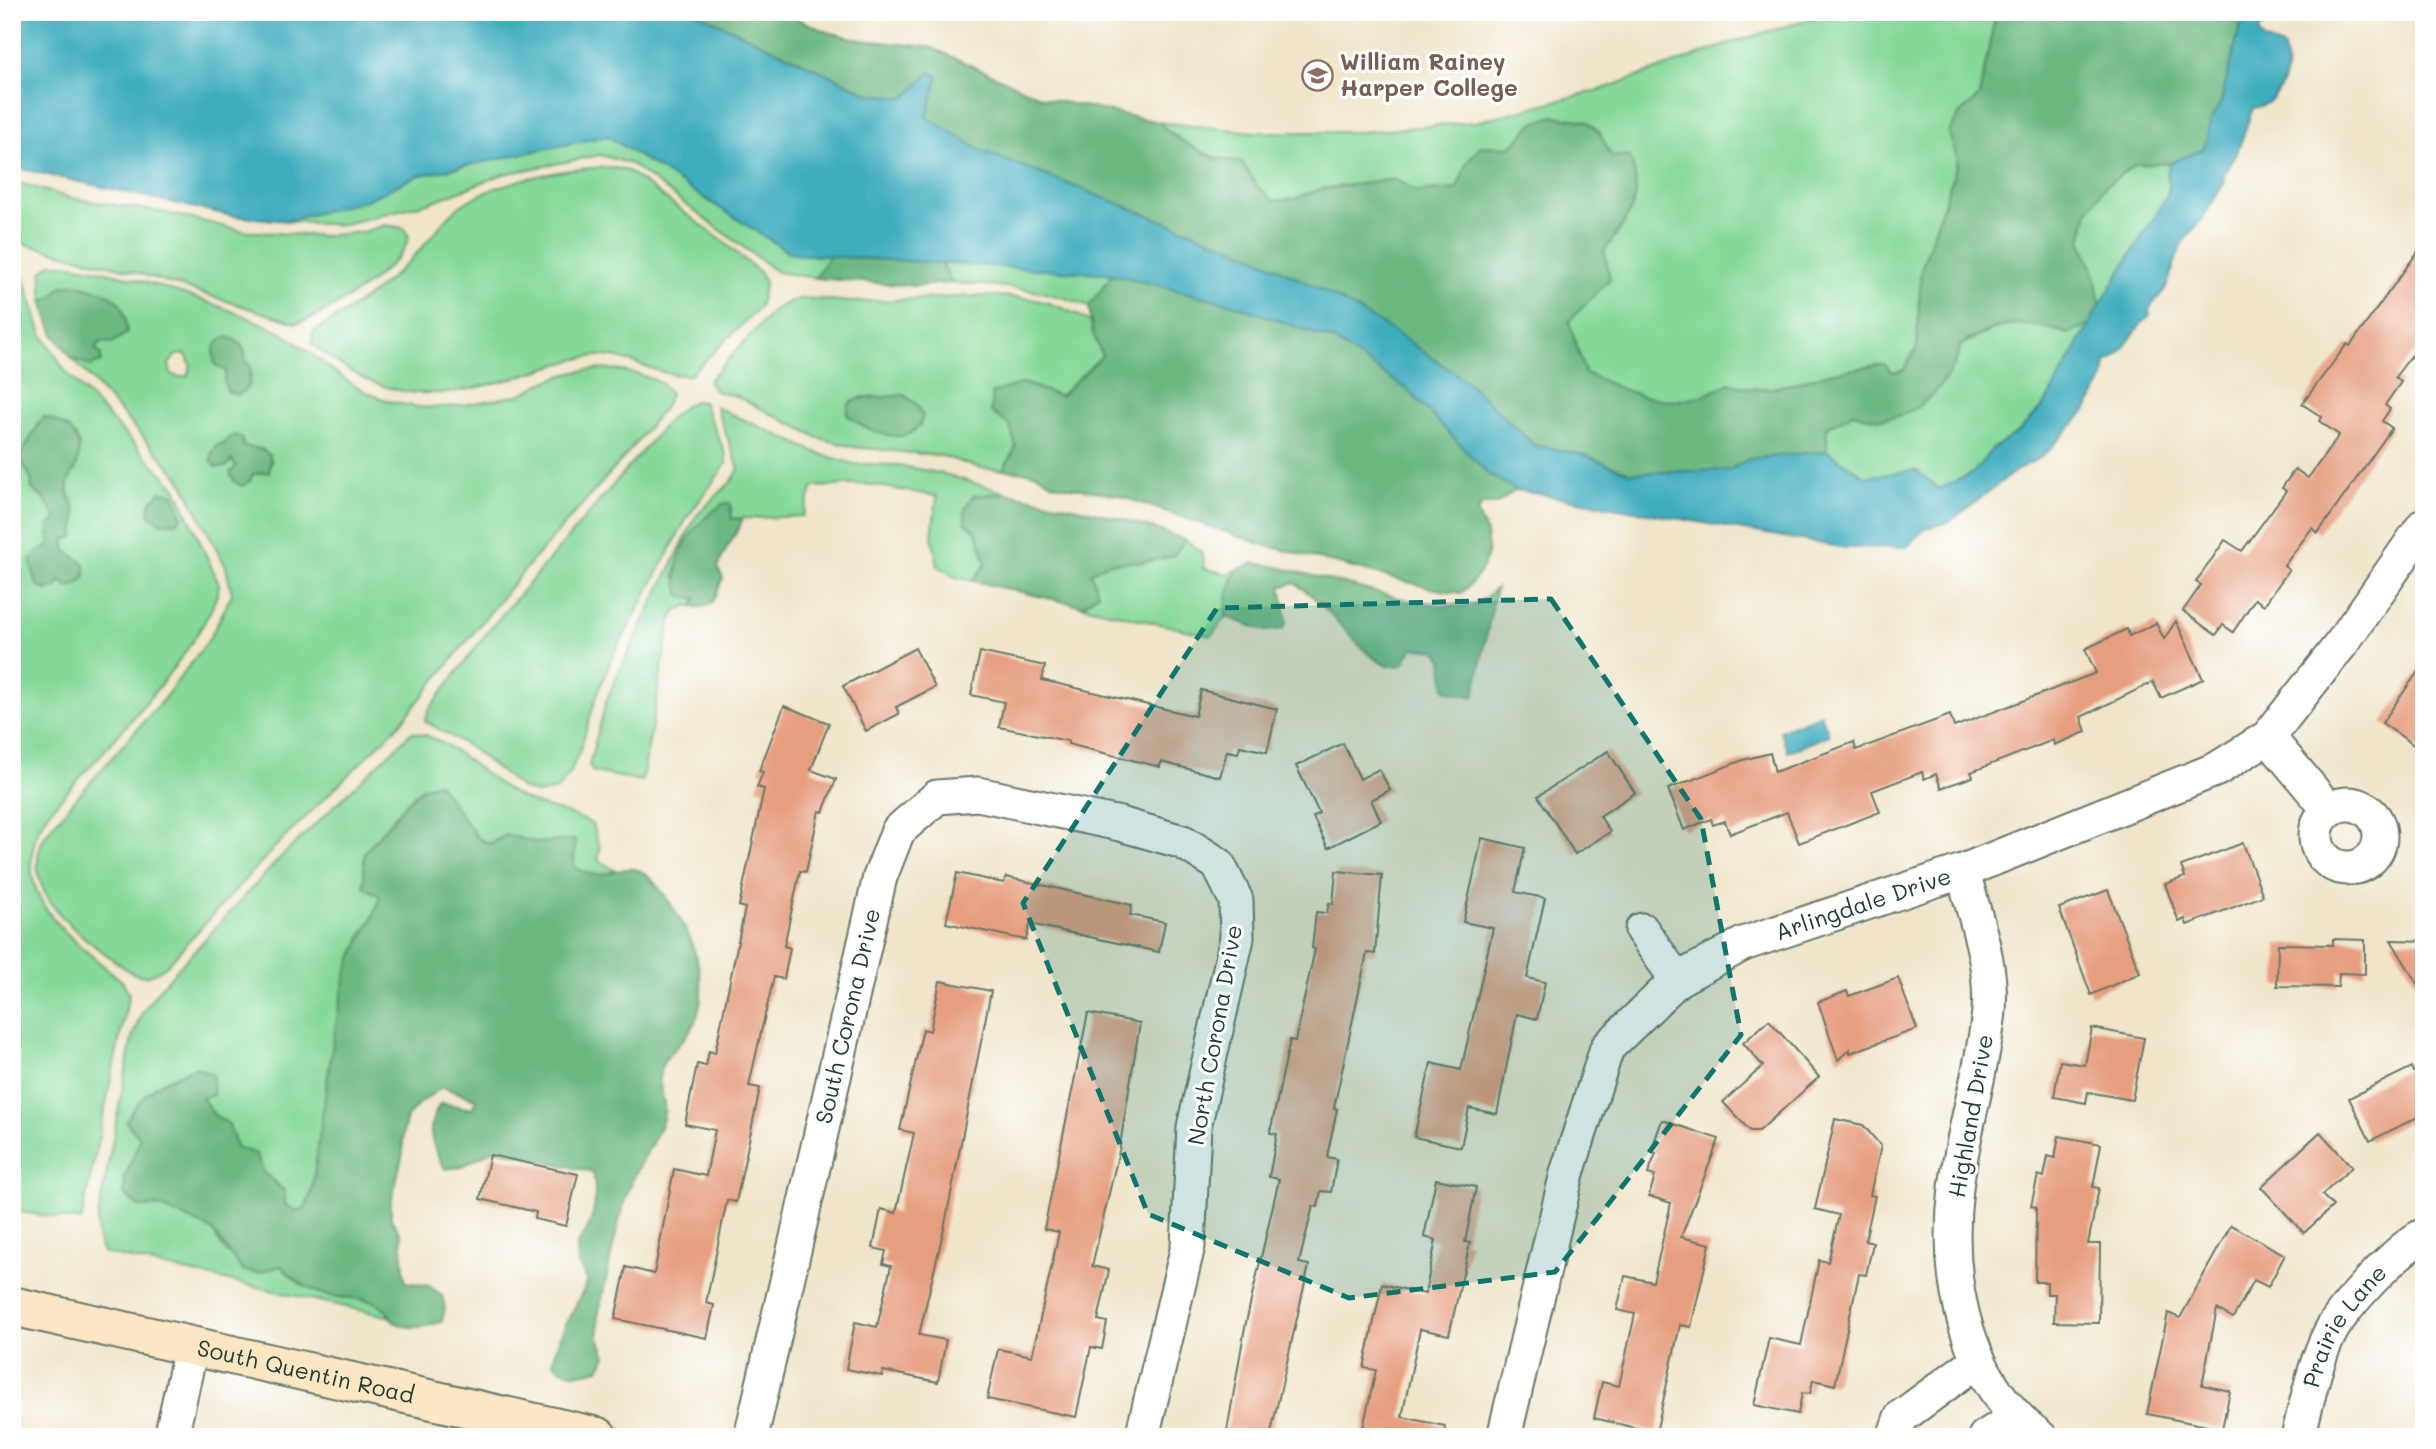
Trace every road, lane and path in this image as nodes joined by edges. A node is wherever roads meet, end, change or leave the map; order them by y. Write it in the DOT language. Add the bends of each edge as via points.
graph roads {
  1 [pos="2424,525"];
  2 [pos="2268,737"];
  3 [pos="2329,810"];
  4 [pos="1120,824"];
  5 [pos="1963,871"];
  6 [pos="1642,930"];
  7 [pos="1677,980"];
  8 [pos="2424,1235"];
  9 [pos="12,1306"];
  10 [pos="191,1348"];
  11 [pos="1977,1361"];
  12 [pos="2028,1427"];
  13 [pos="171,1437"];
  14 [pos="598,1437"];
  15 [pos="751,1437"];
  16 [pos="1142,1437"];
  17 [pos="1504,1437"];
  18 [pos="1894,1437"];
  19 [pos="1985,1437"];
  20 [pos="2298,1437"];
  1 -- 2 [label="street, Arlingdale Drive" via="2342,643"];
  2 -- 3 [label="street"];
  2 -- 5 [label="street, Arlingdale Drive" via="2217,769"];
  4 -- 15 [label="street, South Corona Drive" via="978,793 937,797 898,831 880,877"];
  4 -- 16 [label="street, North Corona Drive" via="1183,842 1218,863 1236,900 1237,937 1194,1127 1188,1246"];
  5 -- 7 [label="street, Arlingdale Drive" via="1743,944"];
  5 -- 11 [label="street, Highland Drive" via="1984,942 1989,1009 1955,1202 1953,1256 1964,1322"];
  6 -- 7 [label="street"];
  7 -- 17 [label="street, Arlingdale Drive" via="1607,1048 1567,1173"];
  8 -- 20 [label="street, Prairie Lane" via="2372,1281 2331,1332"];
  9 -- 10 [label="main road, South Quentin Road"];
  10 -- 13 [label="street"];
  10 -- 14 [label="main road, South Quentin Road"];
  11 -- 12 [label="street, Highland Drive"];
  11 -- 18 [label="street" via="1901,1417"];
  12 -- 19 [label="street, Highland Drive"];
}
